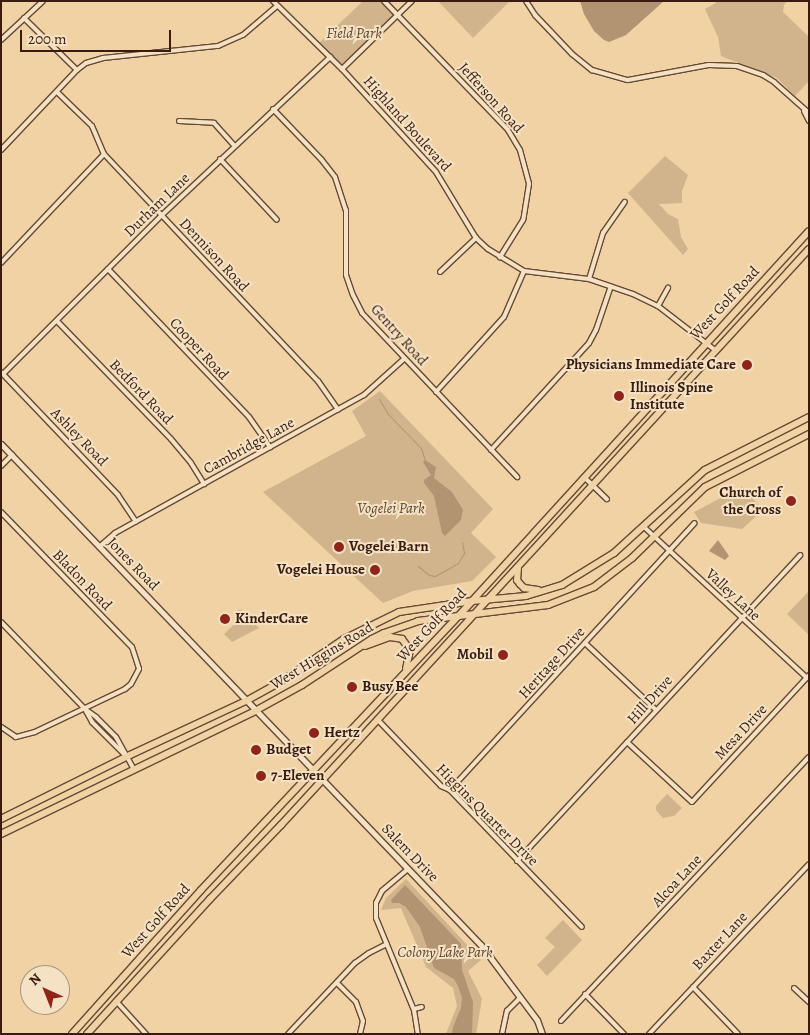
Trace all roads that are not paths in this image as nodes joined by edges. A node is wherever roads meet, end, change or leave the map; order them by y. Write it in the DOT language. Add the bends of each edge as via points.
graph roads {
  1 [pos="42,1"];
  2 [pos="273,1"];
  3 [pos="384,1"];
  4 [pos="412,1"];
  5 [pos="526,1"];
  6 [pos="277,6"];
  7 [pos="397,15"];
  8 [pos="24,18"];
  9 [pos="2,38"];
  10 [pos="330,57"];
  11 [pos="342,69"];
  12 [pos="78,70"];
  13 [pos="57,92"];
  14 [pos="802,107"];
  15 [pos="273,108"];
  16 [pos="809,114"];
  17 [pos="809,121"];
  18 [pos="178,122"];
  19 [pos="234,145"];
  20 [pos="1,150"];
  21 [pos="104,154"];
  22 [pos="220,159"];
  23 [pos="625,202"];
  24 [pos="162,215"];
  25 [pos="277,220"];
  26 [pos="809,231"];
  27 [pos="476,238"];
  28 [pos="809,249"];
  29 [pos="500,257"];
  30 [pos="1,263"];
  31 [pos="108,269"];
  32 [pos="524,271"];
  33 [pos="440,272"];
  34 [pos="589,278"];
  35 [pos="612,286"];
  36 [pos="668,288"];
  37 [pos="658,306"];
  38 [pos="57,321"];
  39 [pos="706,343"];
  40 [pos="716,350"];
  41 [pos="404,359"];
  42 [pos="2,373"];
  43 [pos="436,392"];
  44 [pos="338,410"];
  45 [pos="809,417"];
  46 [pos="809,434"];
  47 [pos="1,444"];
  48 [pos="270,447"];
  49 [pos="491,450"];
  50 [pos="12,455"];
  51 [pos="1,466"];
  52 [pos="517,477"];
  53 [pos="584,477"];
  54 [pos="204,484"];
  55 [pos="593,486"];
  56 [pos="607,499"];
  57 [pos="1,512"];
  58 [pos="136,522"];
  59 [pos="695,523"];
  60 [pos="644,527"];
  61 [pos="654,536"];
  62 [pos="100,547"];
  63 [pos="669,550"];
  64 [pos="800,555"];
  65 [pos="518,567"];
  66 [pos="549,589"];
  67 [pos="487,600"];
  68 [pos="472,601"];
  69 [pos="475,615"];
  70 [pos="457,617"];
  71 [pos="741,618"];
  72 [pos="1,622"];
  73 [pos="586,643"];
  74 [pos="356,649"];
  75 [pos="403,674"];
  76 [pos="808,676"];
  77 [pos="246,701"];
  78 [pos="85,709"];
  79 [pos="656,710"];
  80 [pos="256,711"];
  81 [pos="377,719"];
  82 [pos="1,727"];
  83 [pos="627,742"];
  84 [pos="126,757"];
  85 [pos="809,757"];
  86 [pos="134,769"];
  87 [pos="315,771"];
  88 [pos="323,779"];
  89 [pos="450,790"];
  90 [pos="1,819"];
  91 [pos="1,834"];
  92 [pos="517,861"];
  93 [pos="809,864"];
  94 [pos="408,869"];
  95 [pos="582,927"];
  96 [pos="387,944"];
  97 [pos="337,983"];
  98 [pos="693,987"];
  99 [pos="794,988"];
  100 [pos="585,994"];
  101 [pos="520,998"];
  102 [pos="116,1001"];
  103 [pos="809,1002"];
  104 [pos="422,1007"];
  105 [pos="414,1009"];
  106 [pos="561,1021"];
  107 [pos="72,1034"];
  108 [pos="87,1034"];
  109 [pos="146,1034"];
  110 [pos="288,1034"];
  111 [pos="360,1034"];
  112 [pos="418,1034"];
  113 [pos="502,1034"];
  114 [pos="542,1034"];
  115 [pos="624,1034"];
  116 [pos="648,1034"];
  117 [pos="738,1034"];
  1 -- 8 [label="street"];
  2 -- 6 [label="street, Highland Boulevard"];
  3 -- 7 [label="street, Jefferson Road"];
  4 -- 7 [label="street"];
  5 -- 14 [label="street" via="572,54 592,70 628,80 709,65 737,66 763,75"];
  6 -- 10 [label="street, Highland Boulevard"];
  6 -- 12 [label="street" via="243,35 218,46 103,58 92,60"];
  7 -- 11 [label="street"];
  7 -- 29 [label="street, Jefferson Road" via="508,130 520,150 529,184 523,220"];
  8 -- 9 [label="street"];
  8 -- 12 [label="street"];
  10 -- 11 [label="street, Highland Boulevard"];
  10 -- 15 [label="street, Durham Lane"];
  11 -- 27 [label="street, Highland Boulevard" via="443,180"];
  12 -- 13 [label="street"];
  13 -- 20 [label="street"];
  13 -- 21 [label="street, Dennison Road" via="92,126"];
  14 -- 16 [label="street"];
  14 -- 17 [label="street"];
  15 -- 19 [label="street, Durham Lane"];
  15 -- 41 [label="street, Gentry Road" via="335,177 346,210 346,268 353,295 362,313"];
  18 -- 19 [label="street" via="214,124"];
  19 -- 22 [label="street, Durham Lane"];
  21 -- 24 [label="street, Dennison Road"];
  21 -- 30 [label="street"];
  22 -- 24 [label="street, Durham Lane"];
  22 -- 25 [label="street"];
  23 -- 34 [label="street" via="603,233"];
  24 -- 31 [label="street, Durham Lane"];
  24 -- 44 [label="street, Dennison Road" via="318,381"];
  26 -- 39 [label="main road, West Golf Road"];
  27 -- 29 [label="street, Highland Boulevard"];
  27 -- 33 [label="street"];
  28 -- 40 [label="main road, West Golf Road"];
  29 -- 32 [label="street, Highland Boulevard"];
  31 -- 38 [label="street, Durham Lane"];
  31 -- 48 [label="street, Cooper Road" via="255,424"];
  32 -- 34 [label="street, Highland Boulevard"];
  32 -- 43 [label="street" via="504,318"];
  34 -- 35 [label="street, Highland Boulevard"];
  35 -- 37 [label="street, Highland Boulevard"];
  35 -- 49 [label="street" via="589,343"];
  36 -- 37 [label="street"];
  37 -- 39 [label="street, Highland Boulevard"];
  38 -- 42 [label="street, Durham Lane"];
  38 -- 54 [label="street, Bedford Road" via="171,439"];
  39 -- 40 [label="street, Highland Boulevard"];
  39 -- 53 [label="main road, West Golf Road"];
  40 -- 55 [label="main road, West Golf Road"];
  41 -- 43 [label="street, Gentry Road"];
  41 -- 44 [label="street, Cambridge Lane" via="370,391"];
  42 -- 58 [label="street, Ashley Road" via="118,495"];
  43 -- 49 [label="street, Gentry Road"];
  44 -- 48 [label="street, Cambridge Lane"];
  45 -- 60 [label="main road, West Higgins Road" via="705,470"];
  46 -- 61 [label="main road, West Higgins Road" via="705,487"];
  47 -- 50 [label="street, Jones Road"];
  48 -- 54 [label="street, Cambridge Lane"];
  49 -- 52 [label="street, Gentry Road"];
  50 -- 51 [label="street"];
  50 -- 62 [label="street, Jones Road"];
  53 -- 55 [label="street"];
  53 -- 68 [label="main road, West Golf Road"];
  54 -- 58 [label="street, Cambridge Lane"];
  55 -- 56 [label="street"];
  55 -- 65 [label="main road, West Golf Road"];
  57 -- 78 [label="street, Bladon Road" via="132,647 138,669 131,684"];
  58 -- 62 [label="street, Cambridge Lane"];
  59 -- 63 [label="street, Heritage Drive"];
  60 -- 61 [label="street, Valley Lane"];
  60 -- 66 [label="main road, West Higgins Road" via="589,570"];
  61 -- 63 [label="street, Valley Lane"];
  61 -- 69 [label="main road, West Higgins Road" via="616,572 594,587 548,605"];
  62 -- 77 [label="street, Jones Road"];
  63 -- 71 [label="street, Valley Lane"];
  63 -- 73 [label="street, Heritage Drive"];
  64 -- 71 [label="street, Hill Drive"];
  65 -- 66 [label="main road" via="517,580 524,588"];
  65 -- 67 [label="main road, West Golf Road"];
  66 -- 67 [label="main road, West Higgins Road" via="526,596"];
  67 -- 68 [label="main road, West Higgins Road"];
  67 -- 69 [label="main road, West Golf Road"];
  68 -- 70 [label="main road, West Golf Road"];
  68 -- 77 [label="main road, West Higgins Road" via="418,608 391,616 344,639"];
  69 -- 70 [label="main road, West Higgins Road"];
  69 -- 81 [label="main road, West Golf Road"];
  70 -- 74 [label="main road, West Higgins Road" via="405,625"];
  70 -- 75 [label="main road, West Golf Road"];
  71 -- 76 [label="street, Valley Lane"];
  71 -- 79 [label="street, Hill Drive"];
  72 -- 78 [label="street"];
  73 -- 79 [label="street"];
  73 -- 89 [label="street, Heritage Drive"];
  74 -- 75 [label="main road" via="390,637 402,639 410,653"];
  74 -- 80 [label="main road, West Higgins Road"];
  75 -- 87 [label="main road, West Golf Road"];
  76 -- 83 [label="street, Mesa Drive" via="692,802"];
  77 -- 80 [label="street, Salem Drive"];
  77 -- 84 [label="main road, West Higgins Road"];
  78 -- 82 [label="street" via="35,732 16,737"];
  78 -- 84 [label="street" via="92,722"];
  78 -- 84 [label="street" via="116,737"];
  79 -- 83 [label="street, Hill Drive"];
  80 -- 86 [label="main road, West Higgins Road"];
  80 -- 87 [label="street, Salem Drive"];
  81 -- 88 [label="main road, West Golf Road"];
  81 -- 89 [label="street, Higgins Quarter Drive" via="441,786"];
  83 -- 92 [label="street, Hill Drive"];
  84 -- 86 [label="street"];
  84 -- 90 [label="main road, West Higgins Road"];
  85 -- 100 [label="street, Alcoa Lane"];
  86 -- 91 [label="main road, West Higgins Road"];
  87 -- 88 [label="street, Salem Drive"];
  87 -- 107 [label="main road, West Golf Road" via="201,890"];
  88 -- 94 [label="street, Salem Drive"];
  88 -- 102 [label="main road, West Golf Road"];
  89 -- 92 [label="street, Higgins Quarter Drive"];
  92 -- 95 [label="street, Higgins Quarter Drive"];
  93 -- 98 [label="street, Baxter Lane"];
  94 -- 96 [label="street" via="382,891 376,903 376,918"];
  94 -- 101 [label="street, Salem Drive" via="481,945"];
  96 -- 97 [label="street" via="368,953"];
  96 -- 105 [label="street"];
  97 -- 110 [label="street"];
  97 -- 111 [label="street" via="356,1002 363,1021"];
  98 -- 116 [label="street, Baxter Lane"];
  98 -- 117 [label="street"];
  99 -- 103 [label="street"];
  100 -- 106 [label="street, Alcoa Lane"];
  100 -- 115 [label="street"];
  101 -- 113 [label="street" via="507,1011"];
  101 -- 114 [label="street, Salem Drive" via="537,1020"];
  102 -- 108 [label="main road, West Golf Road"];
  102 -- 109 [label="street"];
  104 -- 105 [label="street"];
  105 -- 112 [label="street"];
}
